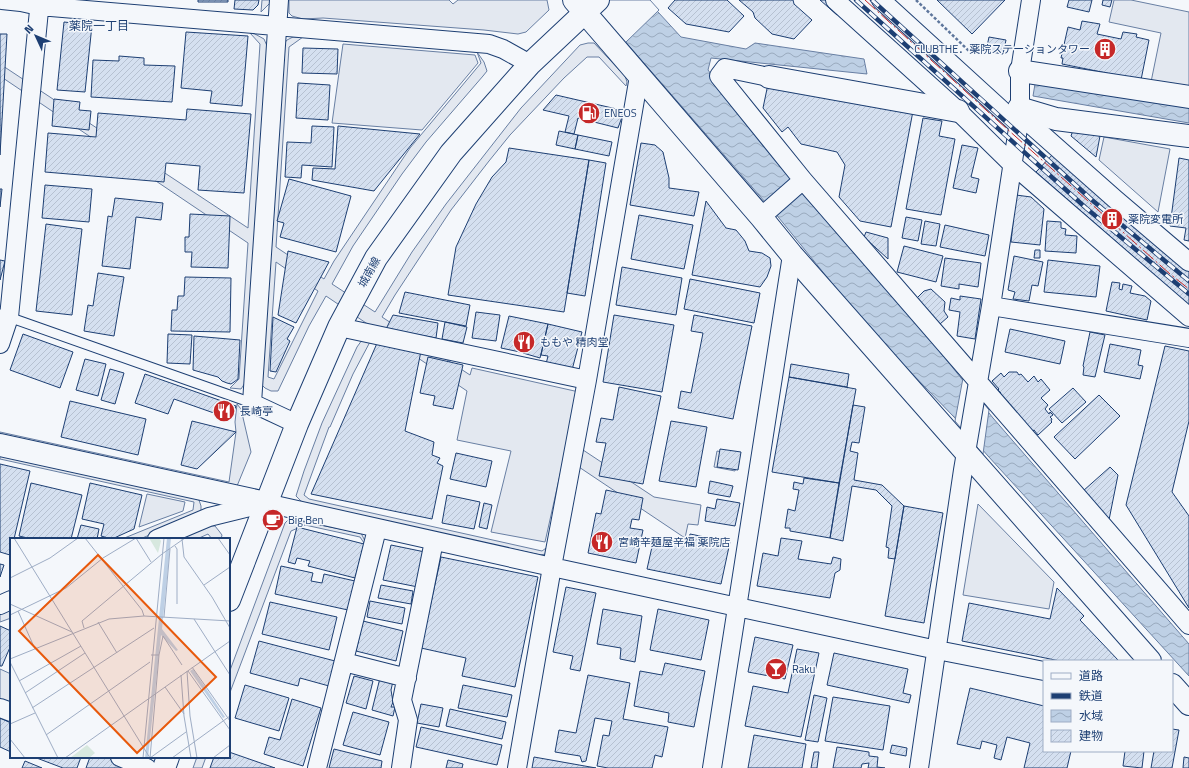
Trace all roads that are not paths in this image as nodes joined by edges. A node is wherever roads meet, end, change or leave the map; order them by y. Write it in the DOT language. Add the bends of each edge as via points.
graph roads {
  1 [pos="2,0"];
  2 [pos="279,0"];
  3 [pos="836,0"];
  4 [pos="881,0"];
  5 [pos="1031,0"];
  6 [pos="40,3"];
  7 [pos="587,4"];
  8 [pos="277,25"];
  9 [pos="530,64"];
  10 [pos="1020,71"];
  11 [pos="639,76"];
  12 [pos="769,78"];
  13 [pos="1189,97"];
  14 [pos="958,111"];
  15 [pos="1019,115"];
  16 [pos="1189,136"];
  17 [pos="1012,164"];
  18 [pos="801,182"];
  19 [pos="765,214"];
  20 [pos="792,255"];
  21 [pos="1189,262"];
  22 [pos="991,306"];
  23 [pos="5,315"];
  24 [pos="1189,317"];
  25 [pos="339,327"];
  26 [pos="1189,338"];
  27 [pos="0,344"];
  28 [pos="587,380"];
  29 [pos="978,388"];
  30 [pos="252,403"];
  31 [pos="297,424"];
  32 [pos="0,445"];
  33 [pos="968,446"];
  34 [pos="266,503"];
  35 [pos="378,528"];
  36 [pos="159,538"];
  37 [pos="434,541"];
  38 [pos="552,567"];
  39 [pos="230,597"];
  40 [pos="10,600"];
  41 [pos="0,605"];
  42 [pos="738,607"];
  43 [pos="1189,625"];
  44 [pos="937,650"];
  45 [pos="1149,660"];
  46 [pos="344,662"];
  47 [pos="1043,671"];
  48 [pos="407,678"];
  49 [pos="1173,686"];
  50 [pos="1173,698"];
  51 [pos="1189,705"];
  52 [pos="0,708"];
  53 [pos="10,712"];
  54 [pos="122,758"];
  55 [pos="168,758"];
  56 [pos="147,768"];
  57 [pos="164,768"];
  58 [pos="317,768"];
  59 [pos="401,768"];
  60 [pos="517,768"];
  61 [pos="712,768"];
  62 [pos="919,768"];
  1 -- 6 [label="street"];
  2 -- 8 [label="street"];
  3 -- 14 [label="street"];
  4 -- 15 [label="street"];
  5 -- 10 [label="street"];
  6 -- 8 [label="street"];
  6 -- 23 [label="street"];
  7 -- 9 [label="street, 城南線"];
  7 -- 11 [label="street"];
  8 -- 9 [label="street" via="489,44"];
  8 -- 30 [label="street"];
  9 -- 25 [label="street, 城南線" via="450,153 376,258"];
  10 -- 13 [label="street"];
  10 -- 15 [label="street"];
  11 -- 19 [label="street"];
  11 -- 28 [label="street"];
  12 -- 14 [label="street"];
  12 -- 18 [label="street" via="725,68 719,76"];
  14 -- 17 [label="street"];
  15 -- 16 [label="street"];
  15 -- 17 [label="street"];
  15 -- 21 [label="street"];
  17 -- 22 [label="street"];
  17 -- 24 [label="street"];
  18 -- 19 [label="street"];
  18 -- 29 [label="street"];
  19 -- 20 [label="street"];
  20 -- 33 [label="street"];
  20 -- 42 [label="street"];
  22 -- 26 [label="street"];
  22 -- 29 [label="street"];
  23 -- 27 [label="street"];
  23 -- 30 [label="lane"];
  25 -- 28 [label="street"];
  25 -- 31 [label="street, 城南線"];
  28 -- 38 [label="street"];
  29 -- 33 [label="street"];
  29 -- 43 [label="street"];
  30 -- 31 [label="street"];
  31 -- 34 [label="street, 城南線"];
  32 -- 34 [label="street"];
  33 -- 44 [label="street"];
  33 -- 45 [label="street"];
  34 -- 35 [label="street"];
  34 -- 36 [label="street" via="209,517"];
  34 -- 39 [label="street, 城南線"];
  35 -- 37 [label="street"];
  35 -- 46 [label="street"];
  37 -- 38 [label="street"];
  37 -- 48 [label="street"];
  38 -- 42 [label="street"];
  38 -- 60 [label="street"];
  40 -- 41 [label="street"];
  42 -- 44 [label="street"];
  42 -- 61 [label="street"];
  44 -- 47 [label="street"];
  44 -- 62 [label="street"];
  46 -- 48 [label="street"];
  46 -- 58 [label="street"];
  48 -- 59 [label="street" via="402,700 408,720"];
  49 -- 51 [label="street"];
  50 -- 51 [label="street"];
  52 -- 53 [label="street"];
  54 -- 56 [label="street"];
  55 -- 57 [label="street"];
}
